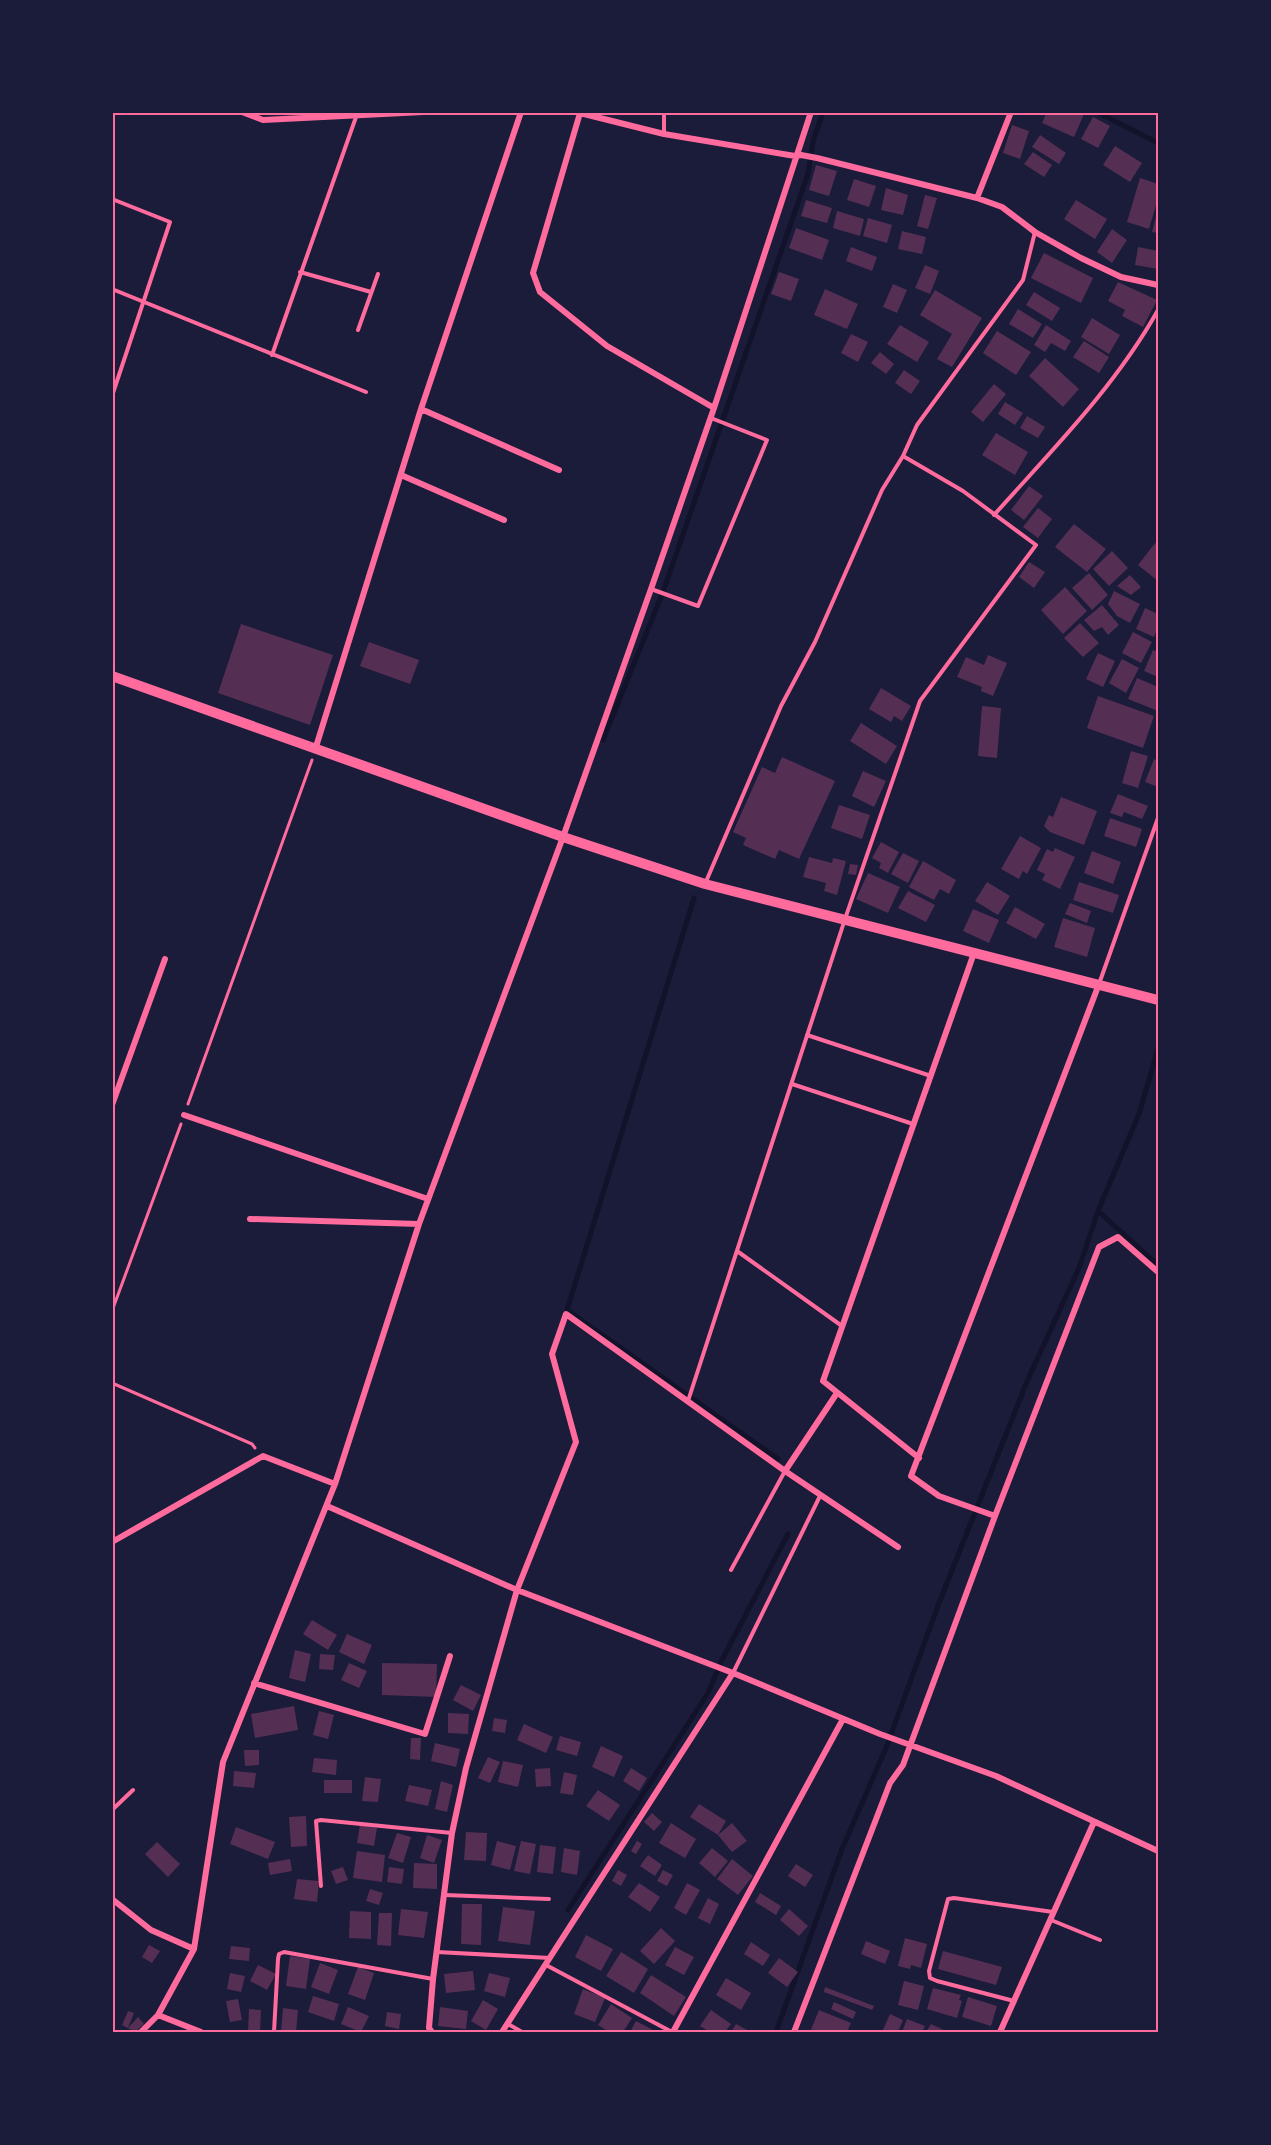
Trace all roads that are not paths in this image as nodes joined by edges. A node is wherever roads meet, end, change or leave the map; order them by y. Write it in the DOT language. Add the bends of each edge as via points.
graph roads {
  1 [pos="423,112"];
  2 [pos="521,112"];
  3 [pos="664,112"];
  4 [pos="811,112"];
  5 [pos="1011,112"];
  6 [pos="246,113"];
  7 [pos="579,113"];
  8 [pos="356,117"];
  9 [pos="664,134"];
  10 [pos="798,156"];
  11 [pos="977,198"];
  12 [pos="112,199"];
  13 [pos="1035,232"];
  14 [pos="300,272"];
  15 [pos="378,274"];
  16 [pos="1158,285"];
  17 [pos="112,289"];
  18 [pos="371,292"];
  19 [pos="144,302"];
  20 [pos="1158,310"];
  21 [pos="358,330"];
  22 [pos="272,355"];
  23 [pos="366,392"];
  24 [pos="112,396"];
  25 [pos="714,408"];
  26 [pos="421,409"];
  27 [pos="710,418"];
  28 [pos="903,456"];
  29 [pos="559,470"];
  30 [pos="401,475"];
  31 [pos="994,515"];
  32 [pos="504,520"];
  33 [pos="651,589"];
  34 [pos="112,676"];
  35 [pos="315,750"];
  36 [pos="1158,818"];
  37 [pos="563,837"];
  38 [pos="705,884"];
  39 [pos="845,919"];
  40 [pos="974,953"];
  41 [pos="165,959"];
  42 [pos="1099,984"];
  43 [pos="1158,1000"];
  44 [pos="807,1035"];
  45 [pos="930,1076"];
  46 [pos="792,1084"];
  47 [pos="112,1105"];
  48 [pos="184,1115"];
  49 [pos="914,1124"];
  50 [pos="429,1199"];
  51 [pos="250,1219"];
  52 [pos="419,1224"];
  53 [pos="737,1251"];
  54 [pos="1158,1272"];
  55 [pos="842,1326"];
  56 [pos="837,1393"];
  57 [pos="688,1401"];
  58 [pos="919,1458"];
  59 [pos="785,1471"];
  60 [pos="335,1484"];
  61 [pos="820,1496"];
  62 [pos="327,1506"];
  63 [pos="995,1516"];
  64 [pos="112,1542"];
  65 [pos="898,1547"];
  66 [pos="731,1569"];
  67 [pos="517,1590"];
  68 [pos="450,1656"];
  69 [pos="733,1673"];
  70 [pos="254,1683"];
  71 [pos="843,1719"];
  72 [pos="909,1744"];
  73 [pos="132,1790"];
  74 [pos="112,1810"];
  75 [pos="1094,1822"];
  76 [pos="452,1833"];
  77 [pos="1158,1851"];
  78 [pos="321,1886"];
  79 [pos="445,1895"];
  80 [pos="112,1899"];
  81 [pos="549,1899"];
  82 [pos="1054,1912"];
  83 [pos="1050,1919"];
  84 [pos="1100,1940"];
  85 [pos="194,1949"];
  86 [pos="437,1952"];
  87 [pos="550,1958"];
  88 [pos="546,1965"];
  89 [pos="433,1979"];
  90 [pos="1014,2001"];
  91 [pos="158,2015"];
  92 [pos="508,2024"];
  93 [pos="141,2032"];
  94 [pos="201,2032"];
  95 [pos="274,2032"];
  96 [pos="432,2032"];
  97 [pos="502,2032"];
  98 [pos="522,2032"];
  99 [pos="673,2032"];
  100 [pos="794,2032"];
  101 [pos="1000,2032"];
  1 -- 8 [label="street"];
  2 -- 26 [label="street"];
  3 -- 9 [label="lane"];
  4 -- 10 [label="street"];
  5 -- 11 [label="street"];
  6 -- 8 [label="street" via="263,120"];
  7 -- 9 [label="street"];
  7 -- 25 [label="street" via="533,273 540,292 607,346"];
  8 -- 14 [label="lane"];
  9 -- 10 [label="street"];
  10 -- 11 [label="street"];
  10 -- 25 [label="street"];
  11 -- 13 [label="street" via="1002,207"];
  12 -- 19 [label="lane" via="170,222"];
  13 -- 16 [label="street" via="1121,277"];
  13 -- 28 [label="lane" via="1023,280 917,425"];
  14 -- 18 [label="lane"];
  14 -- 22 [label="lane"];
  15 -- 18 [label="lane"];
  17 -- 19 [label="lane"];
  18 -- 21 [label="lane"];
  19 -- 22 [label="lane"];
  19 -- 24 [label="lane"];
  20 -- 31 [label="lane" via="1104,391"];
  22 -- 23 [label="lane"];
  25 -- 27 [label="street"];
  26 -- 29 [label="street"];
  26 -- 30 [label="street"];
  27 -- 33 [label="street"];
  27 -- 33 [label="lane" via="767,440 698,606"];
  28 -- 31 [label="lane" via="963,491"];
  28 -- 38 [label="lane" via="882,490 815,642 781,706"];
  30 -- 32 [label="street"];
  30 -- 35 [label="street"];
  31 -- 39 [label="lane" via="1036,545 920,700"];
  33 -- 37 [label="street"];
  34 -- 35 [label="main road"];
  35 -- 37 [label="main road"];
  36 -- 42 [label="lane"];
  37 -- 38 [label="main road"];
  37 -- 50 [label="street"];
  38 -- 39 [label="main road"];
  39 -- 40 [label="main road"];
  39 -- 44 [label="lane"];
  40 -- 42 [label="main road"];
  40 -- 45 [label="street"];
  41 -- 47 [label="street"];
  42 -- 43 [label="main road"];
  42 -- 58 [label="street"];
  44 -- 45 [label="lane"];
  44 -- 46 [label="lane"];
  45 -- 49 [label="street"];
  46 -- 49 [label="lane"];
  46 -- 53 [label="lane"];
  48 -- 50 [label="street"];
  49 -- 55 [label="street"];
  50 -- 52 [label="street"];
  51 -- 52 [label="street"];
  52 -- 60 [label="street"];
  53 -- 55 [label="lane"];
  53 -- 57 [label="lane"];
  54 -- 63 [label="street" via="1118,1237 1099,1247"];
  55 -- 56 [label="street" via="823,1381"];
  56 -- 58 [label="street"];
  56 -- 59 [label="street"];
  57 -- 59 [label="street"];
  57 -- 67 [label="street" via="566,1314 552,1354 576,1442"];
  58 -- 63 [label="street" via="911,1476 939,1496"];
  59 -- 61 [label="street"];
  59 -- 66 [label="lane"];
  60 -- 62 [label="street"];
  60 -- 64 [label="street" via="263,1456"];
  61 -- 65 [label="street"];
  61 -- 69 [label="lane"];
  62 -- 67 [label="street"];
  62 -- 70 [label="street"];
  63 -- 72 [label="street"];
  67 -- 69 [label="street"];
  67 -- 76 [label="street" via="466,1768"];
  68 -- 70 [label="street" via="425,1734"];
  69 -- 71 [label="street"];
  69 -- 87 [label="street"];
  70 -- 85 [label="street" via="223,1762"];
  71 -- 72 [label="street"];
  71 -- 99 [label="street"];
  72 -- 75 [label="street" via="996,1776"];
  72 -- 100 [label="street" via="903,1766 890,1783"];
  73 -- 74 [label="lane"];
  75 -- 77 [label="street"];
  75 -- 82 [label="street"];
  76 -- 78 [label="lane" via="316,1821"];
  76 -- 79 [label="street"];
  79 -- 81 [label="lane"];
  79 -- 86 [label="street"];
  80 -- 85 [label="street" via="151,1930"];
  82 -- 83 [label="street"];
  82 -- 90 [label="lane" via="948,1899 930,1978"];
  83 -- 84 [label="lane"];
  83 -- 90 [label="street"];
  85 -- 91 [label="street"];
  86 -- 87 [label="lane"];
  86 -- 89 [label="street"];
  87 -- 88 [label="street"];
  88 -- 92 [label="street"];
  88 -- 99 [label="lane"];
  89 -- 95 [label="lane" via="284,1952 278,1959"];
  89 -- 96 [label="street" via="429,2028"];
  90 -- 101 [label="street"];
  91 -- 93 [label="street"];
  91 -- 94 [label="street"];
  92 -- 97 [label="street"];
  92 -- 98 [label="lane"];
}
